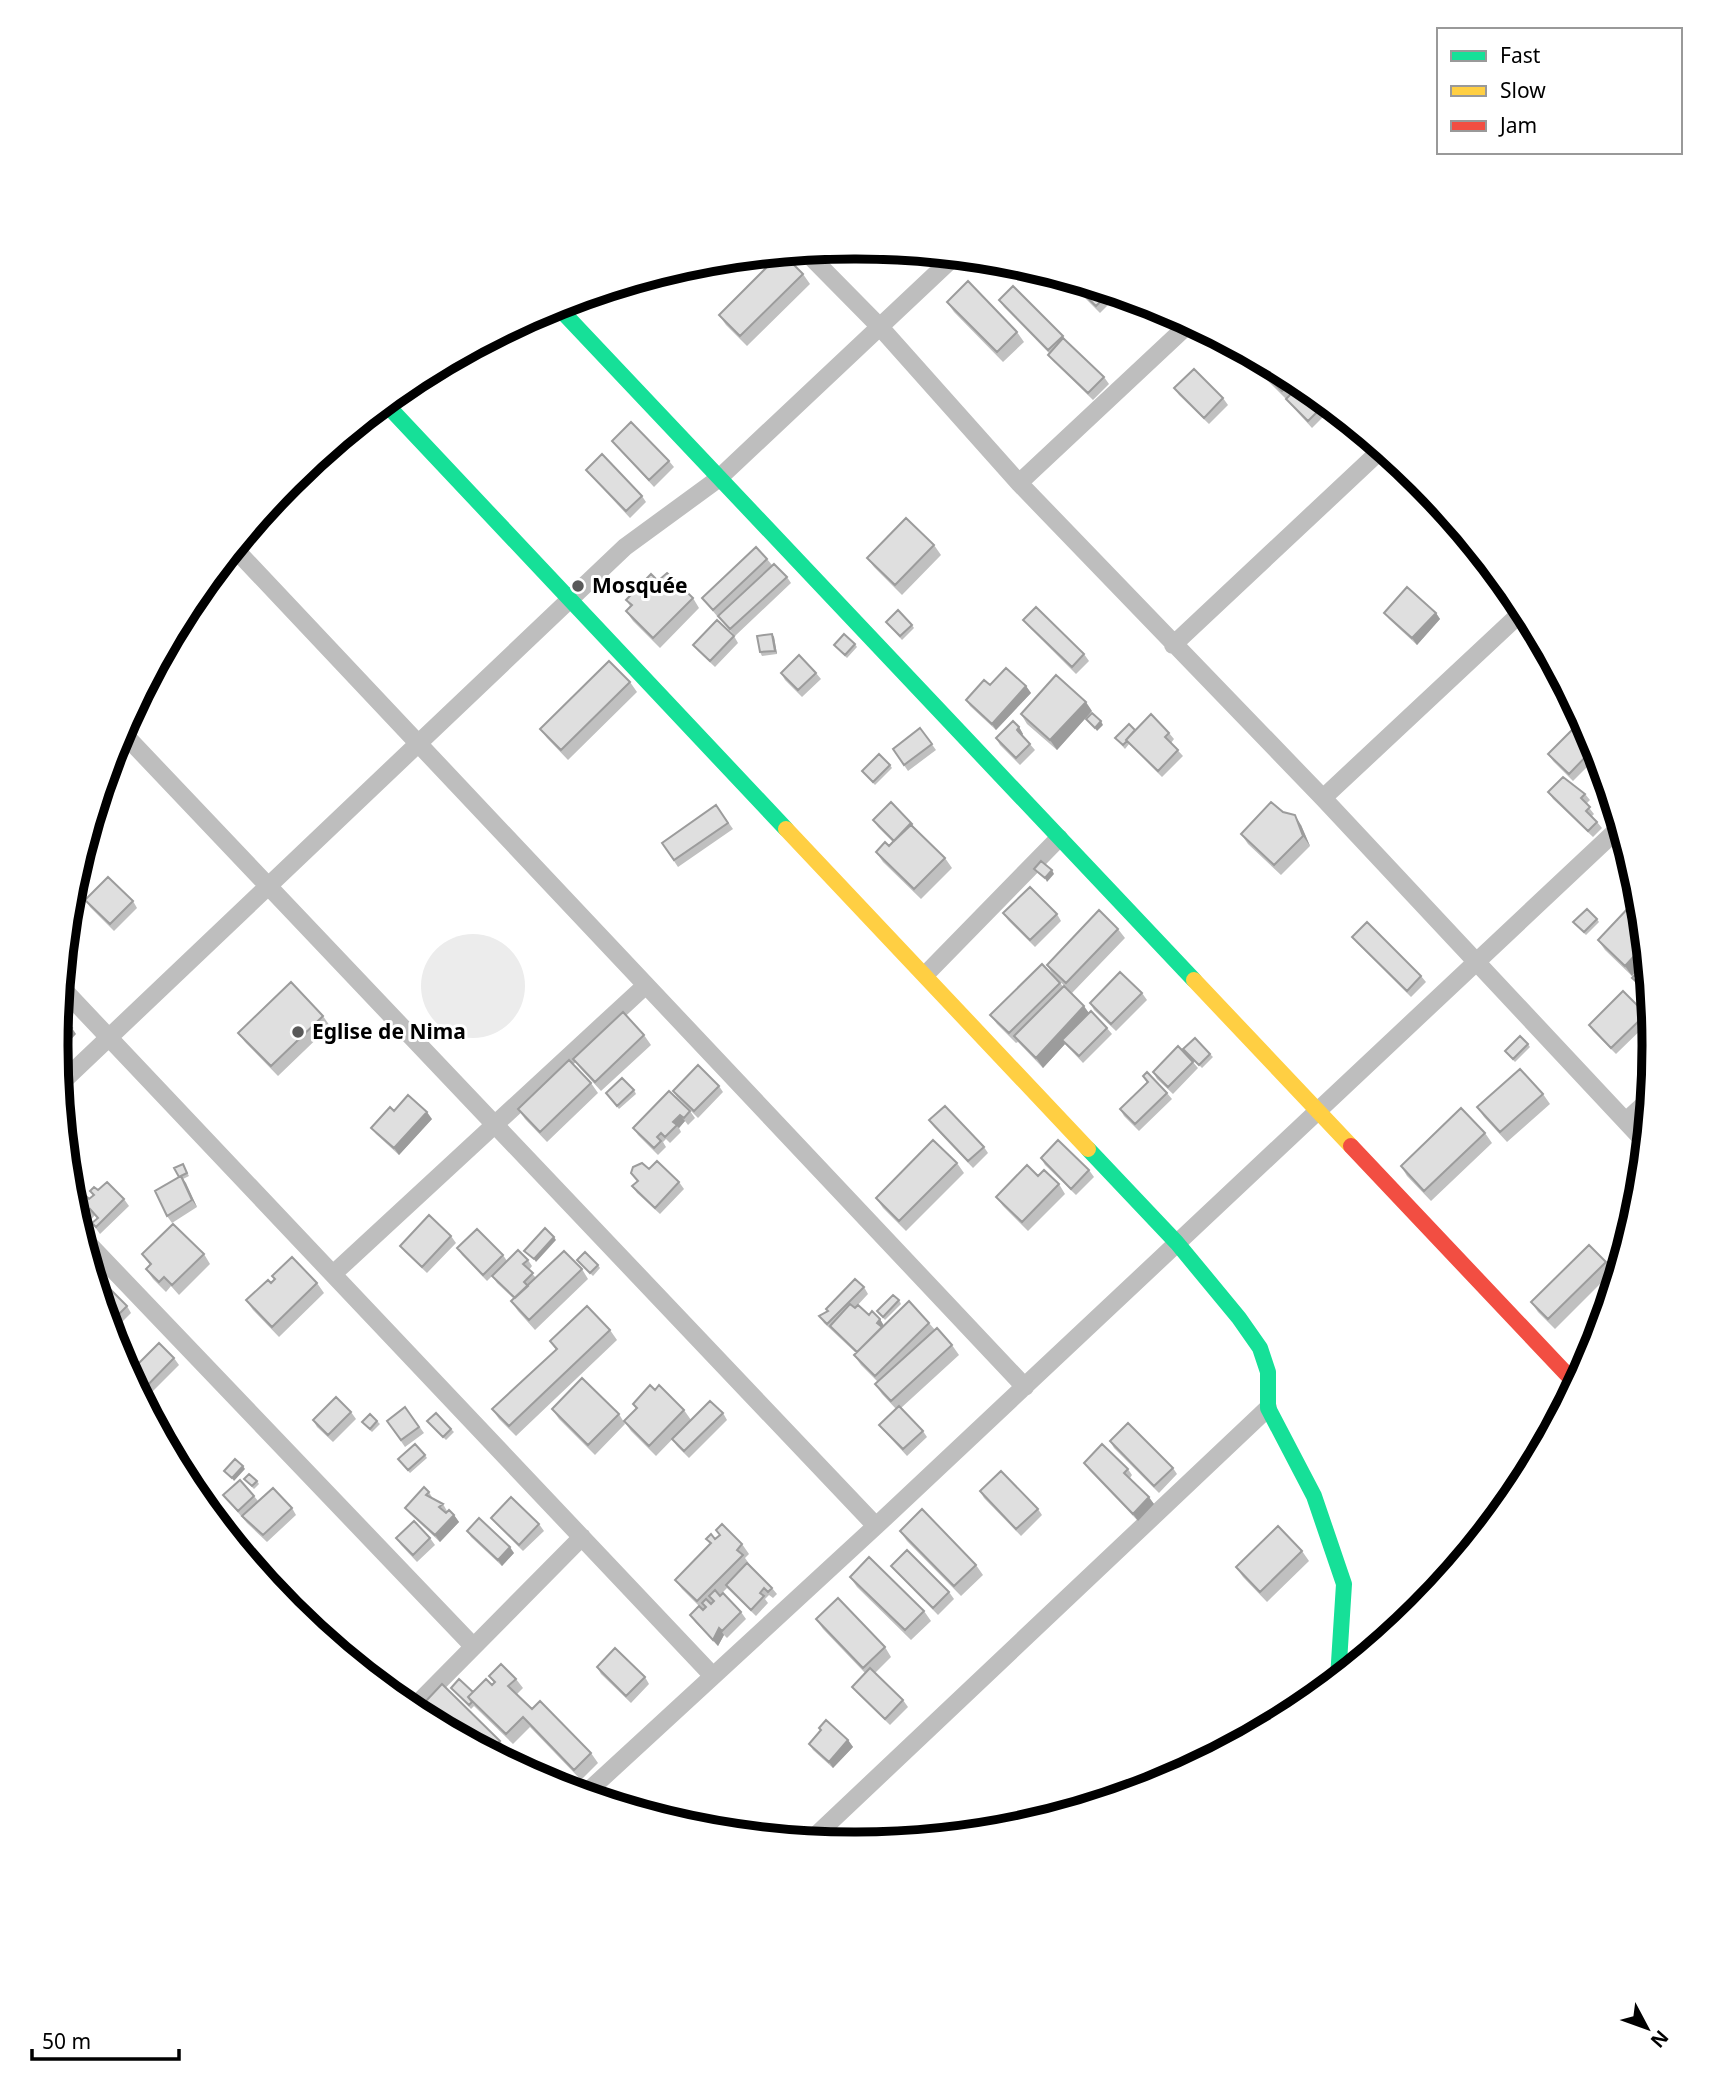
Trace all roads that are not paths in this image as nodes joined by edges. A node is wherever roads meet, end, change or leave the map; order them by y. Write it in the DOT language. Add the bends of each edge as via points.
graph roads {
  1 [pos="814,260"];
  2 [pos="947,264"];
  3 [pos="565,315"];
  4 [pos="880,327"];
  5 [pos="1182,331"];
  6 [pos="392,410"];
  7 [pos="1375,455"];
  8 [pos="718,479"];
  9 [pos="1018,483"];
  10 [pos="241,555"];
  11 [pos="570,599"];
  12 [pos="1515,618"];
  13 [pos="1173,645"];
  14 [pos="130,740"];
  15 [pos="418,744"];
  16 [pos="1324,798"];
  17 [pos="1613,834"];
  18 [pos="1059,838"];
  19 [pos="268,886"];
  20 [pos="1475,963"];
  21 [pos="926,974"];
  22 [pos="646,985"];
  23 [pos="70,996"];
  24 [pos="109,1038"];
  25 [pos="69,1075"];
  26 [pos="1639,1109"];
  27 [pos="1317,1111"];
  28 [pos="1626,1121"];
  29 [pos="495,1125"];
  30 [pos="1636,1133"];
  31 [pos="1177,1243"];
  32 [pos="96,1251"];
  33 [pos="333,1274"];
  34 [pos="1569,1376"];
  35 [pos="1025,1387"];
  36 [pos="1268,1408"];
  37 [pos="876,1526"];
  38 [pos="582,1537"];
  39 [pos="473,1646"];
  40 [pos="1339,1666"];
  41 [pos="713,1676"];
  42 [pos="420,1701"];
  43 [pos="593,1787"];
  44 [pos="820,1831"];
  1 -- 4 [label="street"];
  2 -- 4 [label="street"];
  3 -- 8 [label="street"];
  4 -- 8 [label="street"];
  4 -- 9 [label="street"];
  5 -- 9 [label="street"];
  6 -- 11 [label="street"];
  7 -- 13 [label="street"];
  8 -- 11 [label="street" via="625,547"];
  8 -- 18 [label="street"];
  9 -- 13 [label="street"];
  10 -- 15 [label="street"];
  11 -- 15 [label="street"];
  11 -- 21 [label="street"];
  12 -- 16 [label="street"];
  13 -- 16 [label="street"];
  14 -- 19 [label="street"];
  15 -- 19 [label="street"];
  15 -- 22 [label="street"];
  16 -- 20 [label="street"];
  17 -- 20 [label="street"];
  18 -- 21 [label="street"];
  18 -- 27 [label="street"];
  19 -- 24 [label="street"];
  19 -- 29 [label="street"];
  20 -- 27 [label="street"];
  20 -- 28 [label="street"];
  21 -- 31 [label="street"];
  22 -- 29 [label="street"];
  22 -- 35 [label="street"];
  23 -- 24 [label="street"];
  24 -- 25 [label="street"];
  24 -- 33 [label="street"];
  26 -- 28 [label="street"];
  27 -- 31 [label="street"];
  27 -- 34 [label="street"];
  28 -- 30 [label="street"];
  29 -- 33 [label="street"];
  29 -- 37 [label="street"];
  31 -- 35 [label="street"];
  31 -- 36 [label="street" via="1255,1339 1265,1360"];
  32 -- 39 [label="street"];
  33 -- 38 [label="street"];
  35 -- 37 [label="street"];
  36 -- 40 [label="street" via="1314,1496 1344,1584"];
  36 -- 44 [label="street"];
  37 -- 41 [label="street"];
  38 -- 39 [label="street"];
  38 -- 41 [label="street"];
  39 -- 42 [label="street"];
  41 -- 43 [label="street"];
}
